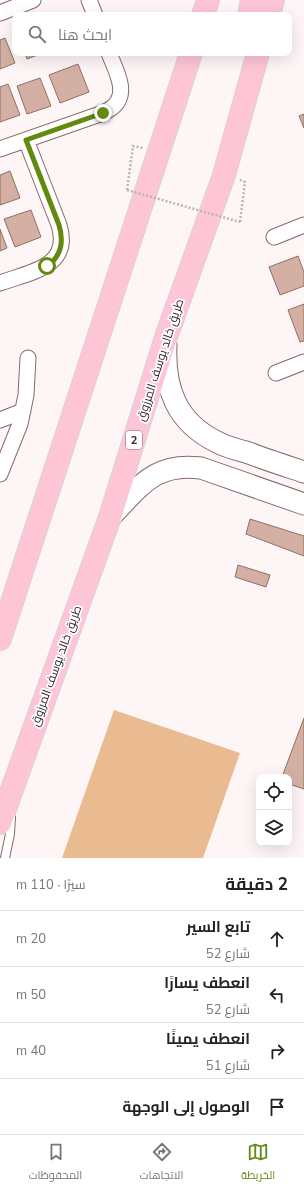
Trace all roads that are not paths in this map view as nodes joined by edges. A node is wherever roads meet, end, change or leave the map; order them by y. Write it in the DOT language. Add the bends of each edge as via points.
graph roads {
  1 [pos="33,0"];
  2 [pos="89,0"];
  3 [pos="208,0"];
  4 [pos="252,0"];
  5 [pos="273,0"];
  6 [pos="0,12"];
  7 [pos="94,12"];
  8 [pos="205,12"];
  9 [pos="250,12"];
  10 [pos="270,12"];
  11 [pos="110,56"];
  12 [pos="190,56"];
  13 [pos="256,56"];
  14 [pos="26,140"];
  15 [pos="0,149"];
  16 [pos="304,225"];
  17 [pos="274,237"];
  18 [pos="0,283"];
  19 [pos="166,337"];
  20 [pos="28,358"];
  21 [pos="304,362"];
  22 [pos="276,373"];
  23 [pos="23,411"];
  24 [pos="0,420"];
  25 [pos="304,472"];
  26 [pos="0,474"];
  27 [pos="304,504"];
  28 [pos="110,518"];
  29 [pos="0,639"];
  30 [pos="8,800"];
  31 [pos="0,823"];
  32 [pos="5,858"];
  1 -- 6 [label="street"];
  2 -- 7 [label="street"];
  3 -- 8 [label="main road"];
  4 -- 9 [label="main road"];
  5 -- 10 [label="main road"];
  11 -- 14 [label="street" via="121,85 120,97 114,106 103,113"];
  12 -- 29 [label="main road"];
  13 -- 19 [label="main road, طريق خالد يوسف المرزوق / 2" via="224,175"];
  14 -- 15 [label="street"];
  14 -- 18 [label="street" via="59,225 61,246 54,260 47,266"];
  16 -- 17 [label="street"];
  19 -- 25 [label="street" via="166,375 170,392 189,422 202,434 218,443"];
  19 -- 28 [label="main road, طريق خالد يوسف المرزوق / 2"];
  20 -- 23 [label="street"];
  21 -- 22 [label="street"];
  23 -- 24 [label="street"];
  23 -- 26 [label="street" via="16,437"];
  27 -- 28 [label="street" via="201,468 187,466 159,472 147,480"];
  28 -- 30 [label="main road, طريق خالد يوسف المرزوق / 2"];
  30 -- 31 [label="main road, طريق خالد يوسف المرزوق / 2"];
  30 -- 32 [label="lane" via="11,817"];
}
